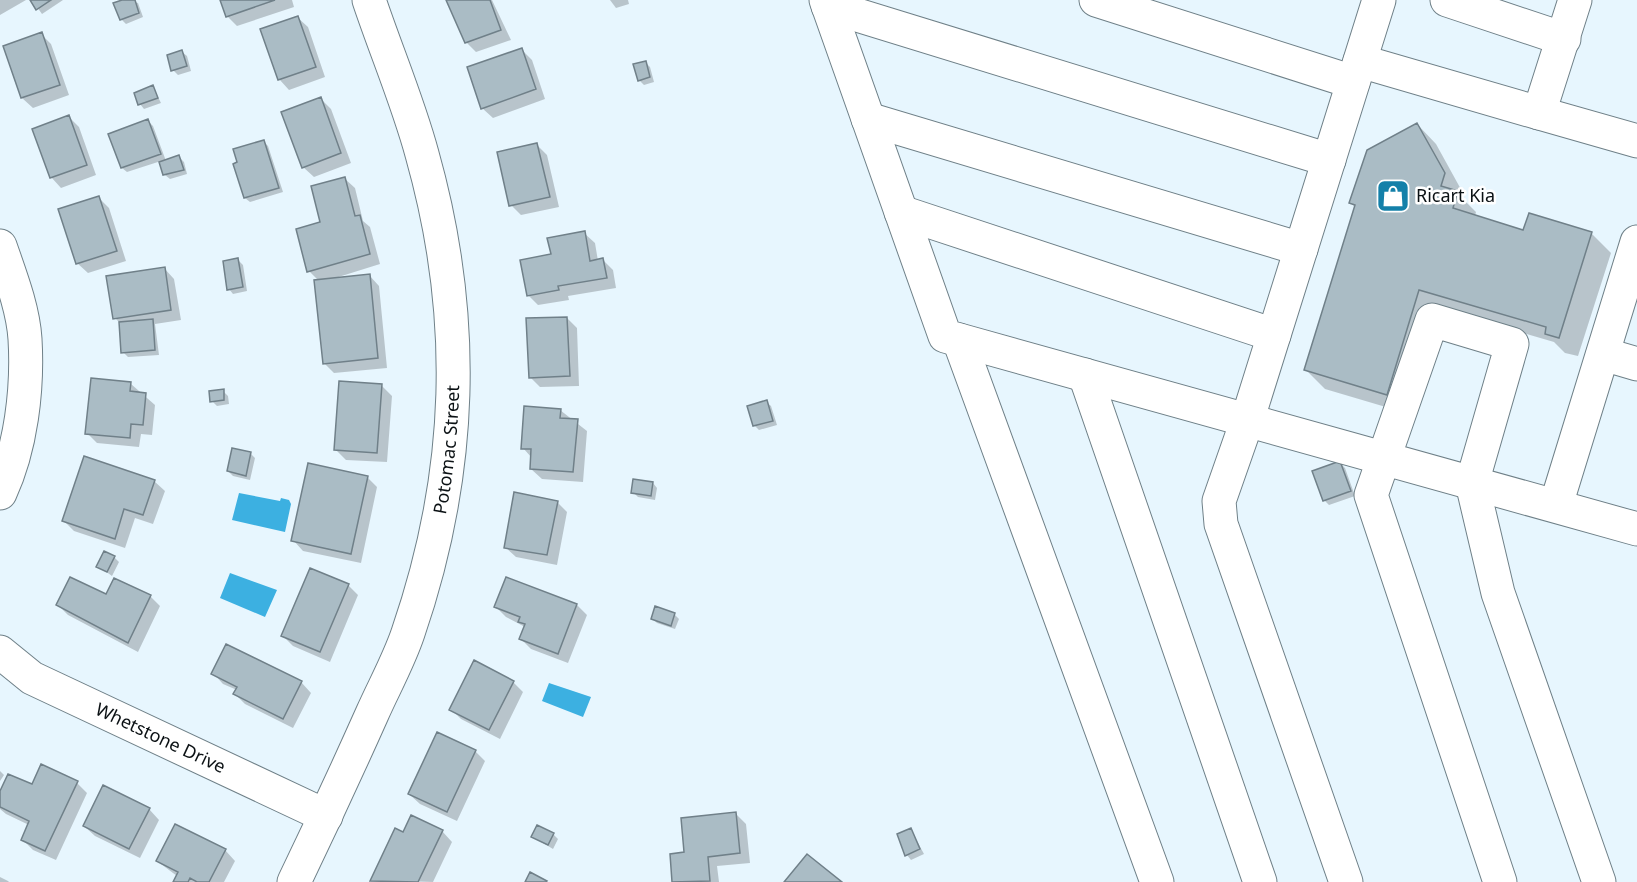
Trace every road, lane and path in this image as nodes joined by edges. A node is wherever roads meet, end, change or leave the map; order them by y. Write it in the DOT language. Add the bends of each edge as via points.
graph roads {
  1 [pos="369,0"];
  2 [pos="1096,0"];
  3 [pos="1379,0"];
  4 [pos="1447,0"];
  5 [pos="1575,0"];
  6 [pos="827,3"];
  7 [pos="1564,39"];
  8 [pos="1357,71"];
  9 [pos="1539,113"];
  10 [pos="868,119"];
  11 [pos="1637,141"];
  12 [pos="1329,160"];
  13 [pos="901,212"];
  14 [pos="1637,242"];
  15 [pos="0,246"];
  16 [pos="1301,249"];
  17 [pos="1274,335"];
  18 [pos="959,340"];
  19 [pos="1603,354"];
  20 [pos="1637,364"];
  21 [pos="1085,375"];
  22 [pos="1247,420"];
  23 [pos="1383,457"];
  24 [pos="1472,483"];
  25 [pos="0,494"];
  26 [pos="1556,505"];
  27 [pos="1637,529"];
  28 [pos="0,652"];
  29 [pos="326,816"];
  30 [pos="294,882"];
  31 [pos="1157,882"];
  32 [pos="1260,882"];
  33 [pos="1346,882"];
  34 [pos="1500,882"];
  35 [pos="1599,882"];
  1 -- 29 [label="street, Potomac Street" via="422,153 440,238 452,325 453,429 444,501 411,624"];
  2 -- 8 [label="street"];
  3 -- 8 [label="street"];
  4 -- 7 [label="street"];
  5 -- 7 [label="street"];
  6 -- 10 [label="street"];
  6 -- 12 [label="street"];
  7 -- 9 [label="street"];
  8 -- 9 [label="street"];
  8 -- 12 [label="street"];
  9 -- 11 [label="street"];
  10 -- 13 [label="street"];
  10 -- 16 [label="street"];
  12 -- 16 [label="street"];
  13 -- 17 [label="street"];
  13 -- 18 [label="street" via="945,336"];
  14 -- 19 [label="street"];
  15 -- 25 [label="street" via="25,340 23,398 11,465"];
  16 -- 17 [label="street"];
  17 -- 22 [label="street"];
  18 -- 21 [label="street"];
  18 -- 31 [label="street"];
  19 -- 20 [label="street"];
  19 -- 26 [label="street"];
  21 -- 22 [label="street"];
  21 -- 32 [label="street"];
  22 -- 23 [label="street"];
  22 -- 33 [label="street" via="1220,501 1221,524"];
  23 -- 24 [label="street"];
  23 -- 24 [label="street" via="1432,321 1501,340 1512,344"];
  23 -- 34 [label="street" via="1371,495"];
  24 -- 26 [label="street"];
  24 -- 35 [label="street" via="1498,593"];
  26 -- 27 [label="street"];
  28 -- 29 [label="street, Whetstone Drive" via="32,678"];
  29 -- 30 [label="street, Potomac Street"];
}
